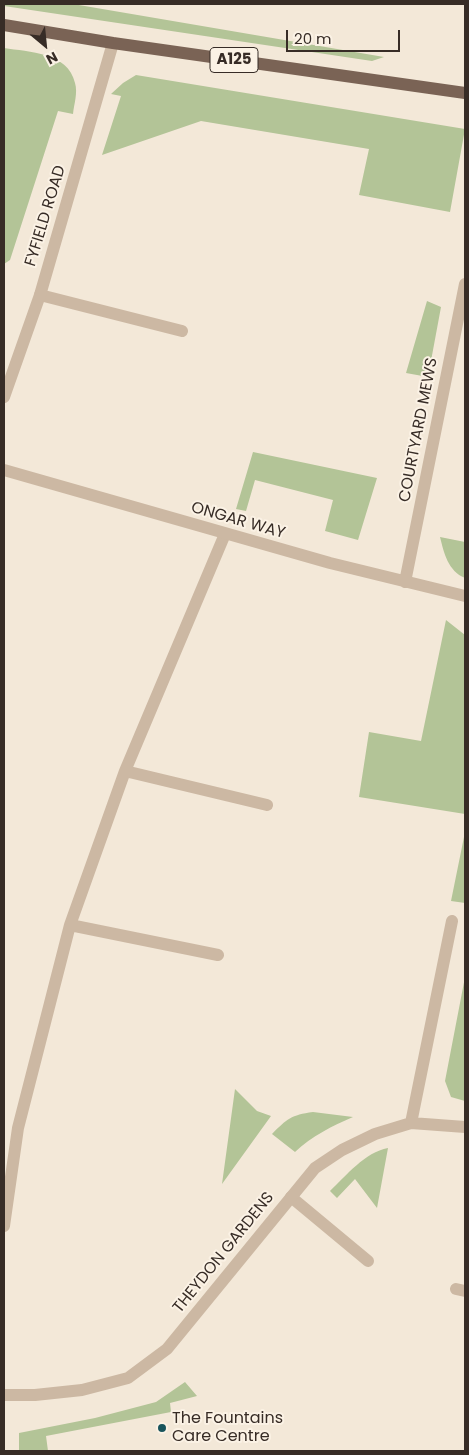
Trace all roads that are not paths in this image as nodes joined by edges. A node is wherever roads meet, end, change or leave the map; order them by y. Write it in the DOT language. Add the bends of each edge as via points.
graph roads {
  1 [pos="4,25"];
  2 [pos="113,42"];
  3 [pos="465,93"];
  4 [pos="465,284"];
  5 [pos="40,294"];
  6 [pos="182,331"];
  7 [pos="4,397"];
  8 [pos="4,470"];
  9 [pos="225,534"];
  10 [pos="404,582"];
  11 [pos="465,596"];
  12 [pos="125,771"];
  13 [pos="267,805"];
  14 [pos="452,921"];
  15 [pos="70,925"];
  16 [pos="218,955"];
  17 [pos="411,1123"];
  18 [pos="465,1127"];
  19 [pos="291,1197"];
  20 [pos="4,1226"];
  21 [pos="368,1261"];
  22 [pos="4,1395"];
  1 -- 2 [label="main road, A125"];
  2 -- 3 [label="main road, A125"];
  2 -- 5 [label="street, FYFIELD ROAD"];
  4 -- 10 [label="street, COURTYARD MEWS"];
  5 -- 6 [label="street"];
  5 -- 7 [label="street, FYFIELD ROAD"];
  8 -- 9 [label="street, ONGAR WAY"];
  9 -- 10 [label="street, ONGAR WAY"];
  9 -- 12 [label="street"];
  10 -- 11 [label="street, ONGAR WAY"];
  12 -- 13 [label="street"];
  12 -- 15 [label="street"];
  14 -- 17 [label="street"];
  15 -- 16 [label="street"];
  15 -- 20 [label="street" via="18,1128"];
  17 -- 18 [label="street, THEYDON GARDENS"];
  17 -- 19 [label="street, THEYDON GARDENS" via="375,1134 342,1150 315,1168"];
  19 -- 21 [label="street"];
  19 -- 22 [label="street, THEYDON GARDENS" via="166,1349 128,1378 82,1390"];
}
